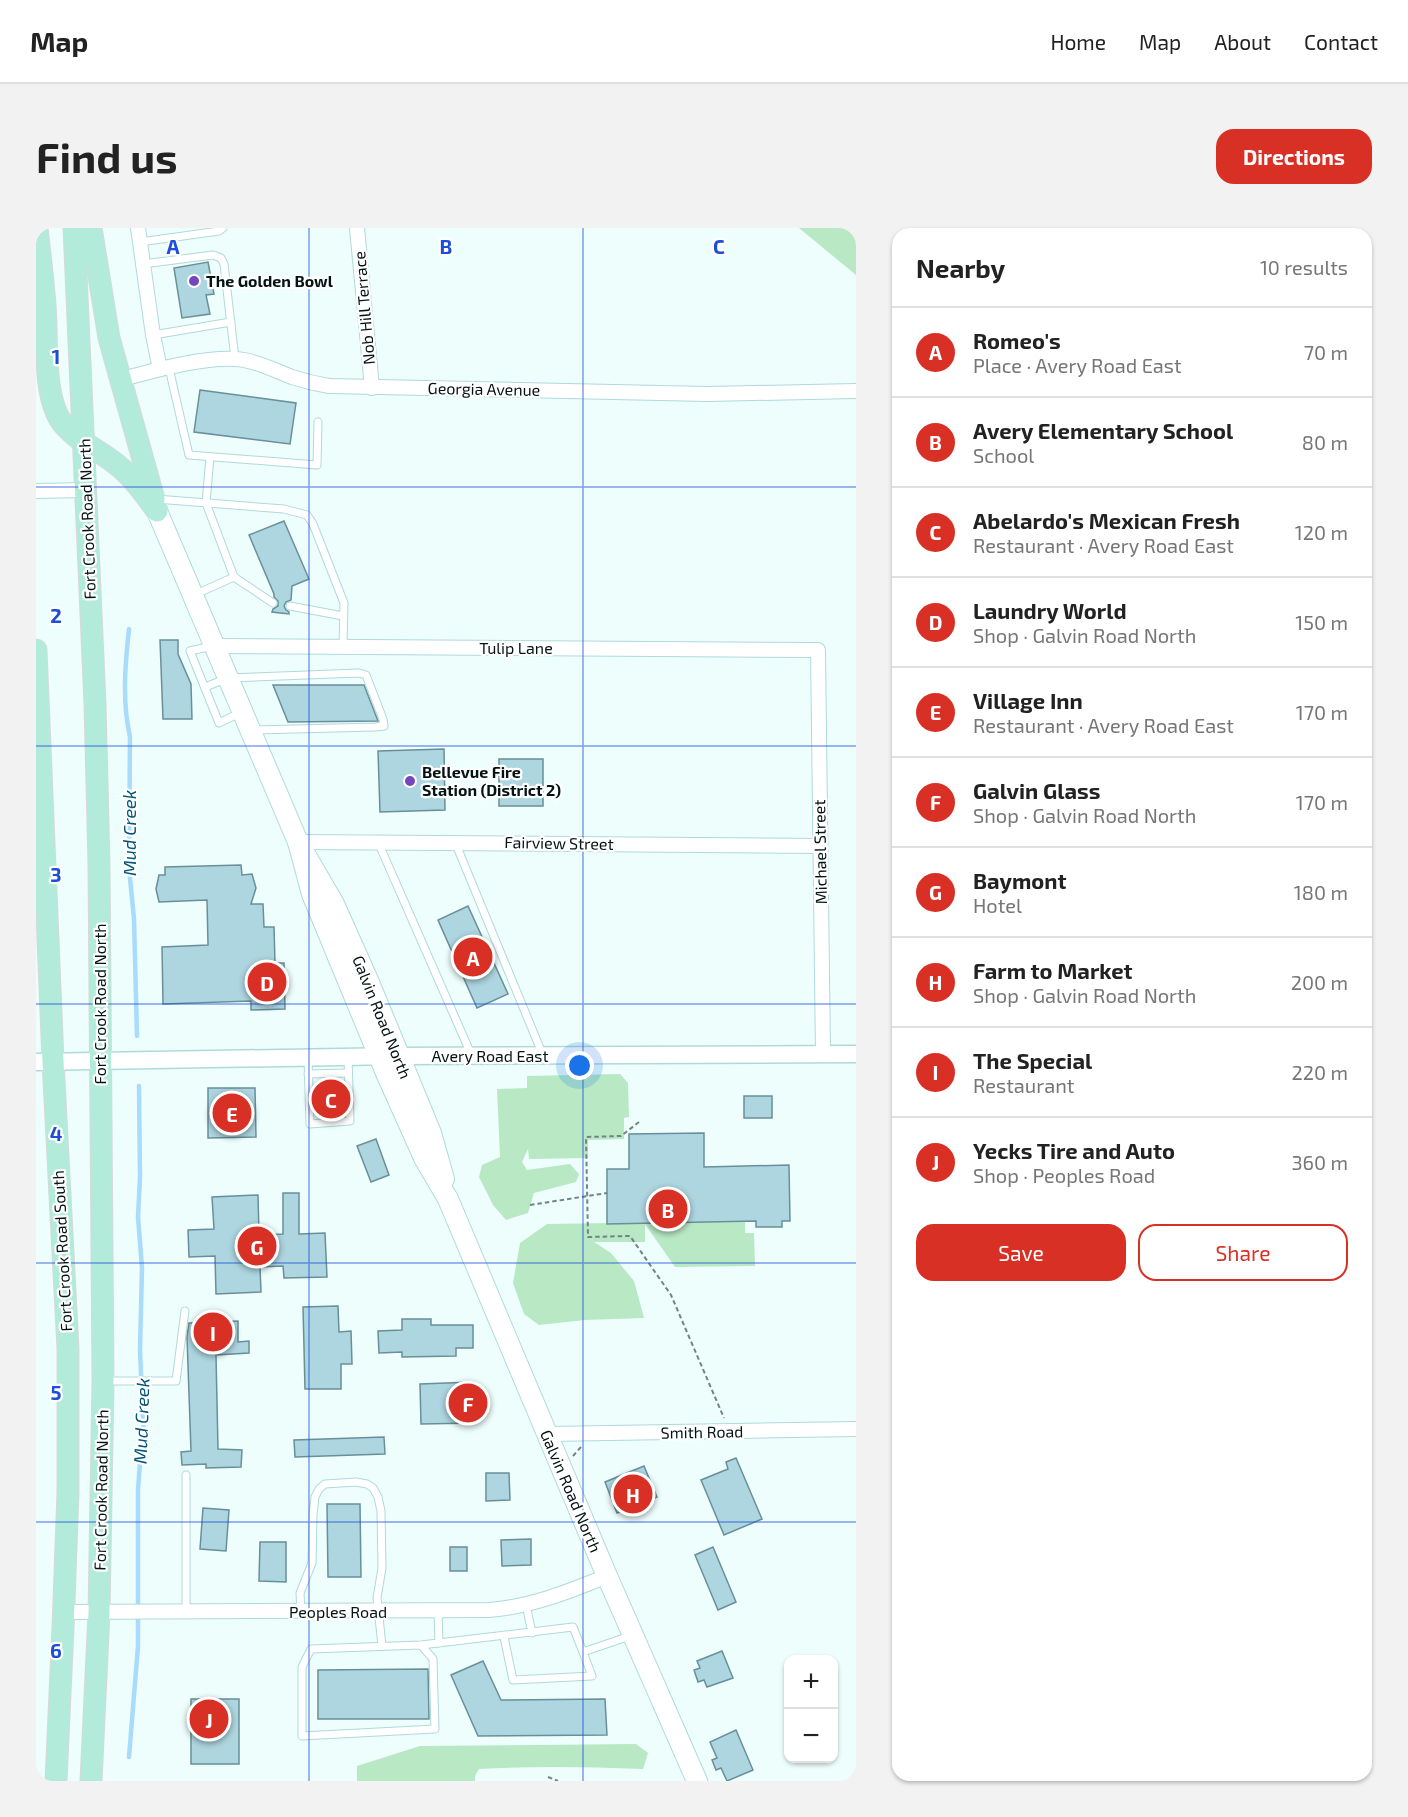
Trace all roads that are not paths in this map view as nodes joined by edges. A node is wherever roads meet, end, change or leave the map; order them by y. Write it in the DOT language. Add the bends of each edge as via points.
graph roads {
  1 [pos="37,228"];
  2 [pos="74,228"];
  3 [pos="91,228"];
  4 [pos="223,228"];
  5 [pos="357,228"];
  6 [pos="139,235"];
  7 [pos="143,264"];
  8 [pos="231,322"];
  9 [pos="153,335"];
  10 [pos="235,358"];
  11 [pos="165,368"];
  12 [pos="120,380"];
  13 [pos="372,388"];
  14 [pos="856,391"];
  15 [pos="318,422"];
  16 [pos="84,443"];
  17 [pos="210,457"];
  18 [pos="86,490"];
  19 [pos="36,491"];
  20 [pos="206,503"];
  21 [pos="155,505"];
  22 [pos="234,577"];
  23 [pos="193,595"];
  24 [pos="273,603"];
  25 [pos="290,606"];
  26 [pos="344,616"];
  27 [pos="215,646"];
  28 [pos="343,647"];
  29 [pos="36,650"];
  30 [pos="818,650"];
  31 [pos="228,678"];
  32 [pos="205,687"];
  33 [pos="243,712"];
  34 [pos="251,730"];
  35 [pos="298,842"];
  36 [pos="378,842"];
  37 [pos="455,842"];
  38 [pos="820,846"];
  39 [pos="823,1054"];
  40 [pos="856,1054"];
  41 [pos="399,1056"];
  42 [pos="472,1056"];
  43 [pos="544,1056"];
  44 [pos="379,1057"];
  45 [pos="100,1061"];
  46 [pos="44,1062"];
  47 [pos="348,1065"];
  48 [pos="308,1066"];
  49 [pos="448,1199"];
  50 [pos="185,1311"];
  51 [pos="103,1381"];
  52 [pos="856,1429"];
  53 [pos="548,1434"];
  54 [pos="186,1475"];
  55 [pos="607,1576"];
  56 [pos="526,1605"];
  57 [pos="379,1611"];
  58 [pos="438,1611"];
  59 [pos="64,1612"];
  60 [pos="186,1612"];
  61 [pos="301,1612"];
  62 [pos="99,1613"];
  63 [pos="532,1633"];
  64 [pos="633,1635"];
  65 [pos="504,1636"];
  66 [pos="439,1643"];
  67 [pos="421,1645"];
  68 [pos="382,1646"];
  69 [pos="583,1652"];
  70 [pos="56,1781"];
  71 [pos="91,1781"];
  72 [pos="697,1781"];
  1 -- 16 [label="main road" via="51,398 62,424"];
  2 -- 16 [label="main road, Fort Crook Road North"];
  3 -- 12 [label="main road"];
  4 -- 6 [label="lane"];
  5 -- 13 [label="street, Nob Hill Terrace"];
  6 -- 7 [label="street"];
  7 -- 8 [label="lane" via="218,256 224,264"];
  7 -- 9 [label="street"];
  8 -- 9 [label="lane"];
  8 -- 10 [label="lane"];
  9 -- 11 [label="street"];
  10 -- 11 [label="street, Georgia Avenue"];
  10 -- 13 [label="street, Georgia Avenue" via="312,383"];
  11 -- 12 [label="street, Georgia Avenue"];
  11 -- 17 [label="lane" via="189,455"];
  12 -- 21 [label="main road"];
  13 -- 14 [label="street, Georgia Avenue" via="707,394"];
  15 -- 17 [label="lane" via="317,465"];
  16 -- 18 [label="main road, Fort Crook Road North"];
  16 -- 21 [label="main road" via="121,467"];
  17 -- 20 [label="lane"];
  18 -- 19 [label="street"];
  18 -- 45 [label="main road, Fort Crook Road North" via="99,864"];
  20 -- 21 [label="lane"];
  20 -- 22 [label="lane"];
  20 -- 26 [label="lane" via="284,508 307,515 344,603"];
  21 -- 23 [label="main road, Galvin Road North"];
  22 -- 23 [label="lane"];
  22 -- 24 [label="lane"];
  23 -- 27 [label="main road, Galvin Road North"];
  25 -- 26 [label="lane"];
  26 -- 28 [label="lane"];
  27 -- 28 [label="street, Tulip Lane"];
  27 -- 31 [label="main road, Galvin Road North"];
  27 -- 32 [label="lane" via="190,651"];
  28 -- 30 [label="street, Tulip Lane"];
  29 -- 46 [label="main road, Fort Crook Road South"];
  30 -- 38 [label="street, Michael Street"];
  31 -- 32 [label="lane"];
  31 -- 33 [label="main road, Galvin Road North"];
  31 -- 34 [label="lane" via="366,675 384,726"];
  32 -- 33 [label="lane" via="219,723"];
  33 -- 34 [label="main road, Galvin Road North"];
  34 -- 35 [label="main road, Galvin Road North"];
  35 -- 36 [label="street, Fairview Street"];
  35 -- 41 [label="main road, Galvin Road North" via="334,904"];
  35 -- 44 [label="main road, Galvin Road North" via="312,894"];
  36 -- 37 [label="street, Fairview Street"];
  36 -- 42 [label="lane"];
  37 -- 38 [label="street, Fairview Street"];
  37 -- 43 [label="lane"];
  38 -- 39 [label="street, Michael Street"];
  39 -- 40 [label="street, Avery Road East"];
  39 -- 43 [label="street, Avery Road East"];
  41 -- 42 [label="street, Avery Road East"];
  41 -- 44 [label="street, Avery Road East"];
  41 -- 49 [label="main road, Galvin Road North" via="431,1133"];
  42 -- 43 [label="street, Avery Road East"];
  44 -- 47 [label="street, Avery Road East"];
  44 -- 49 [label="main road, Galvin Road North" via="424,1158"];
  45 -- 46 [label="street, Avery Road East"];
  45 -- 48 [label="street, Avery Road East"];
  45 -- 51 [label="main road, Fort Crook Road North"];
  46 -- 59 [label="main road, Fort Crook Road South" via="68,1348"];
  47 -- 48 [label="street, Avery Road East"];
  47 -- 48 [label="lane" via="350,1121 310,1124"];
  49 -- 53 [label="main road, Galvin Road North"];
  50 -- 51 [label="lane" via="176,1381"];
  51 -- 62 [label="main road, Fort Crook Road North"];
  52 -- 53 [label="street, Smith Road"];
  53 -- 55 [label="main road, Galvin Road North"];
  54 -- 60 [label="lane"];
  55 -- 56 [label="street, Peoples Road"];
  55 -- 64 [label="main road, Galvin Road North"];
  56 -- 58 [label="street, Peoples Road"];
  56 -- 63 [label="lane"];
  57 -- 58 [label="street, Peoples Road"];
  57 -- 61 [label="street, Peoples Road"];
  57 -- 61 [label="lane" via="381,1511 373,1488 356,1482 326,1484 315,1497 312,1563 300,1593"];
  57 -- 68 [label="lane"];
  58 -- 66 [label="lane"];
  59 -- 62 [label="street, Peoples Road"];
  59 -- 70 [label="main road, Fort Crook Road South"];
  60 -- 61 [label="street, Peoples Road"];
  60 -- 62 [label="street, Peoples Road"];
  62 -- 71 [label="main road, Fort Crook Road North"];
  63 -- 65 [label="lane"];
  63 -- 69 [label="lane" via="573,1627"];
  64 -- 69 [label="lane"];
  64 -- 72 [label="main road, Galvin Road North"];
  65 -- 66 [label="lane"];
  65 -- 69 [label="lane" via="513,1680 592,1676"];
  66 -- 67 [label="lane"];
  67 -- 68 [label="lane"];
  67 -- 68 [label="lane" via="434,1659 435,1729 302,1736 302,1667 311,1649"];
}
